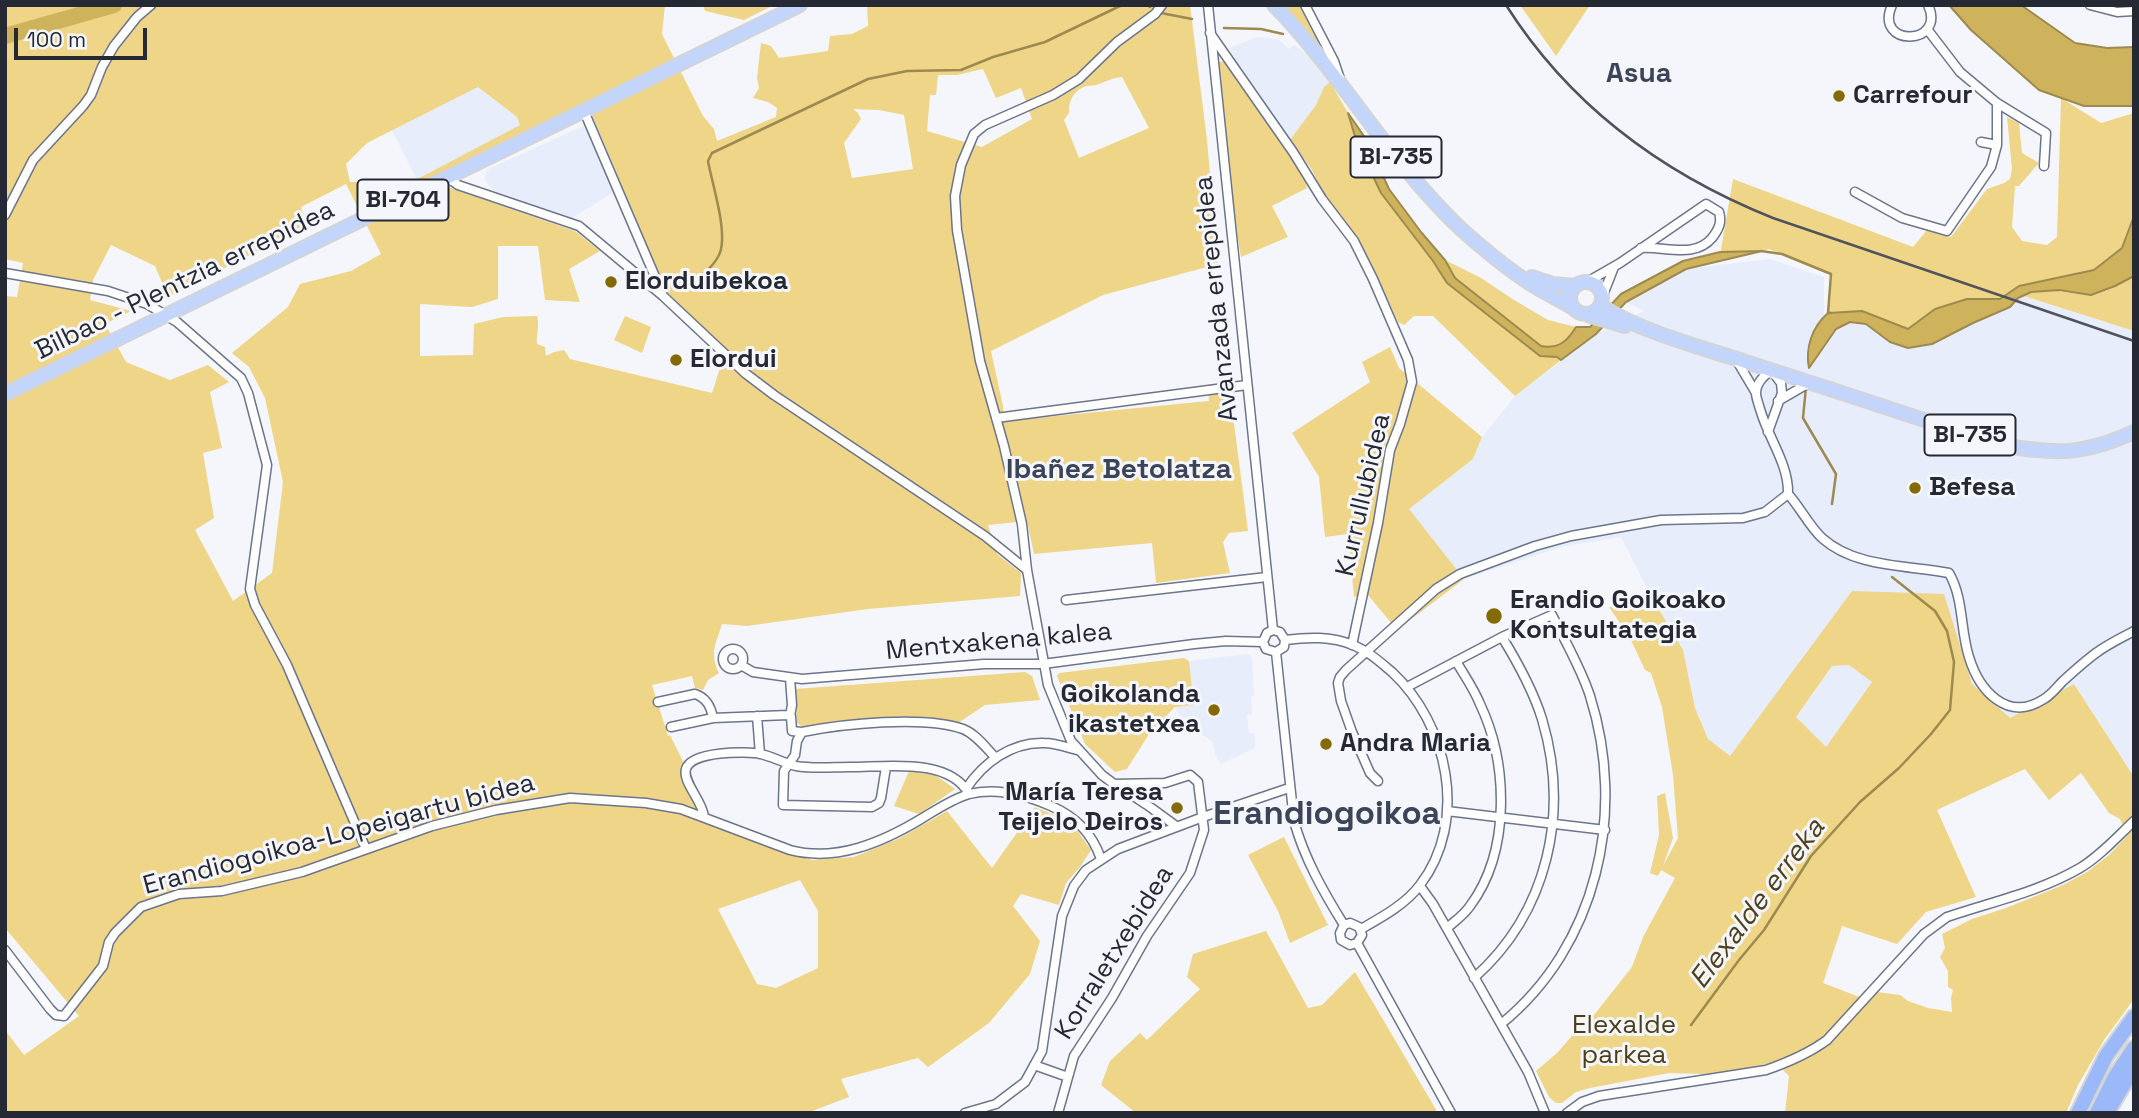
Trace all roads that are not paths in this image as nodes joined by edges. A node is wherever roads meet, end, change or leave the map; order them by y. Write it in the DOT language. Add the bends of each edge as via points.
graph roads {
  1 [pos="151,5"];
  2 [pos="800,5"];
  3 [pos="1162,5"];
  4 [pos="1208,5"];
  5 [pos="1275,5"];
  6 [pos="1305,5"];
  7 [pos="1892,5"];
  8 [pos="1928,5"];
  9 [pos="2090,5"];
  10 [pos="2134,11"];
  11 [pos="1927,29"];
  12 [pos="1210,33"];
  13 [pos="1343,88"];
  14 [pos="1997,103"];
  15 [pos="584,111"];
  16 [pos="1981,142"];
  17 [pos="1997,145"];
  18 [pos="2044,166"];
  19 [pos="448,178"];
  20 [pos="1855,192"];
  21 [pos="5,215"];
  22 [pos="1642,248"];
  23 [pos="1509,267"];
  24 [pos="1614,267"];
  25 [pos="5,273"];
  26 [pos="1581,284"];
  27 [pos="663,296"];
  28 [pos="1602,300"];
  29 [pos="1573,309"];
  30 [pos="166,315"];
  31 [pos="1588,315"];
  32 [pos="1667,335"];
  33 [pos="1735,358"];
  34 [pos="1771,370"];
  35 [pos="1809,383"];
  36 [pos="1247,385"];
  37 [pos="1756,393"];
  38 [pos="5,394"];
  39 [pos="1778,401"];
  40 [pos="996,418"];
  41 [pos="1768,432"];
  42 [pos="2134,432"];
  43 [pos="1788,494"];
  44 [pos="1027,570"];
  45 [pos="1267,577"];
  46 [pos="1066,600"];
  47 [pos="1273,630"];
  48 [pos="2134,631"];
  49 [pos="1503,637"];
  50 [pos="1285,640"];
  51 [pos="1263,642"];
  52 [pos="1352,645"];
  53 [pos="1276,652"];
  54 [pos="1366,652"];
  55 [pos="1456,661"];
  56 [pos="1043,664"];
  57 [pos="741,665"];
  58 [pos="790,678"];
  59 [pos="1406,687"];
  60 [pos="657,702"];
  61 [pos="757,716"];
  62 [pos="790,716"];
  63 [pos="713,718"];
  64 [pos="671,727"];
  65 [pos="802,732"];
  66 [pos="1077,750"];
  67 [pos="760,754"];
  68 [pos="995,757"];
  69 [pos="789,763"];
  70 [pos="886,767"];
  71 [pos="1378,781"];
  72 [pos="1114,784"];
  73 [pos="1289,788"];
  74 [pos="968,791"];
  75 [pos="1447,811"];
  76 [pos="704,817"];
  77 [pos="1203,817"];
  78 [pos="1501,817"];
  79 [pos="2134,821"];
  80 [pos="1553,823"];
  81 [pos="1176,826"];
  82 [pos="1605,830"];
  83 [pos="366,849"];
  84 [pos="1101,859"];
  85 [pos="1420,886"];
  86 [pos="1344,925"];
  87 [pos="1447,928"];
  88 [pos="1361,929"];
  89 [pos="1357,943"];
  90 [pos="5,950"];
  91 [pos="1474,978"];
  92 [pos="2134,1017"];
  93 [pos="1501,1024"];
  94 [pos="2134,1048"];
  95 [pos="1034,1065"];
  96 [pos="2134,1067"];
  97 [pos="1068,1077"];
  98 [pos="965,1113"];
  99 [pos="1058,1113"];
  100 [pos="1451,1113"];
  101 [pos="1545,1113"];
  102 [pos="1567,1113"];
  103 [pos="2078,1113"];
  104 [pos="2097,1113"];
  105 [pos="2107,1113"];
  1 -- 21 [label="street" via="114,46 83,106 33,160"];
  2 -- 15 [label="main road, Bilbao - Plentzia errepidea / BI-704"];
  3 -- 40 [label="street" via="1079,79 985,125 974,134 961,166 955,195 957,230 980,361"];
  4 -- 12 [label="street, Avanzada errepidea"];
  5 -- 13 [label="main road, BI-735"];
  6 -- 13 [label="street"];
  7 -- 11 [label="street" via="1890,23 1897,33 1909,38"];
  8 -- 11 [label="street"];
  9 -- 10 [label="street"];
  11 -- 14 [label="street" via="1960,72"];
  12 -- 36 [label="street, Avanzada errepidea"];
  12 -- 52 [label="street, Kurrullubidea" via="1354,242 1408,360 1412,382 1390,450"];
  13 -- 23 [label="main road, BI-735" via="1431,197 1478,244"];
  14 -- 17 [label="street"];
  14 -- 18 [label="street" via="2046,133"];
  15 -- 19 [label="main road, Bilbao - Plentzia errepidea / BI-704"];
  15 -- 27 [label="street"];
  16 -- 17 [label="street"];
  17 -- 20 [label="street" via="1991,167 1948,231 1902,218"];
  19 -- 27 [label="street" via="579,226"];
  19 -- 30 [label="main road, Bilbao - Plentzia errepidea / BI-704"];
  22 -- 22 [label="street" via="1686,251 1699,247 1717,232 1719,212 1706,204"];
  22 -- 24 [label="street"];
  23 -- 26 [label="main road, BI-735" via="1540,281"];
  23 -- 29 [label="main road, BI-735"];
  24 -- 26 [label="street"];
  24 -- 28 [label="street"];
  25 -- 30 [label="street" via="108,291"];
  26 -- 28 [label="main road" via="1598,287"];
  26 -- 29 [label="main road" via="1570,294"];
  27 -- 44 [label="street" via="774,395 985,536"];
  28 -- 31 [label="main road" via="1594,314"];
  28 -- 32 [label="main road, BI-735" via="1616,316"];
  29 -- 31 [label="main road"];
  30 -- 38 [label="main road, Bilbao - Plentzia errepidea / BI-704"];
  30 -- 83 [label="street" via="241,378 248,393 267,465 250,589"];
  31 -- 32 [label="main road, BI-735"];
  32 -- 33 [label="main road, BI-735"];
  33 -- 34 [label="main road, BI-735"];
  33 -- 37 [label="street"];
  34 -- 35 [label="main road, BI-735"];
  34 -- 37 [label="street" via="1760,380"];
  34 -- 39 [label="street" via="1782,383"];
  35 -- 39 [label="street"];
  35 -- 42 [label="main road, BI-735" via="2000,445 2042,452 2100,446"];
  36 -- 40 [label="street"];
  36 -- 45 [label="street, Avanzada errepidea"];
  37 -- 41 [label="street"];
  39 -- 41 [label="street"];
  40 -- 44 [label="street" via="1022,524"];
  41 -- 43 [label="street" via="1788,480"];
  43 -- 48 [label="street" via="1822,537 1846,552 1871,561 1949,573 1956,585 1972,666 1998,702 2014,707 2044,699 2098,652"];
  43 -- 54 [label="street" via="1765,512 1742,518 1661,520 1571,536 1460,574 1436,589"];
  44 -- 56 [label="street"];
  45 -- 46 [label="street"];
  45 -- 47 [label="street, Avanzada errepidea"];
  47 -- 50 [label="street"];
  47 -- 51 [label="street"];
  49 -- 55 [label="street"];
  49 -- 80 [label="street" via="1542,719 1552,770"];
  49 -- 82 [label="street" via="1552,615 1590,696 1604,764"];
  50 -- 52 [label="street" via="1325,638"];
  50 -- 53 [label="street"];
  51 -- 53 [label="street" via="1266,649"];
  51 -- 56 [label="street, Mentxakena kalea" via="1205,643"];
  52 -- 54 [label="street"];
  53 -- 73 [label="street"];
  54 -- 59 [label="street"];
  54 -- 71 [label="street" via="1338,683 1352,732"];
  55 -- 59 [label="street"];
  55 -- 78 [label="street" via="1490,730 1499,767"];
  56 -- 58 [label="street, Mentxakena kalea"];
  56 -- 66 [label="street"];
  57 -- 58 [label="street, Mentxakena kalea" via="752,672"];
  58 -- 62 [label="street"];
  59 -- 75 [label="street" via="1437,739 1447,779"];
  60 -- 63 [label="street" via="695,694 711,708"];
  61 -- 62 [label="street"];
  61 -- 63 [label="street"];
  61 -- 67 [label="street"];
  62 -- 65 [label="street" via="792,731"];
  63 -- 64 [label="street"];
  65 -- 68 [label="street" via="862,724 940,724 970,733"];
  65 -- 69 [label="street"];
  66 -- 68 [label="street" via="1046,743"];
  66 -- 72 [label="street"];
  67 -- 69 [label="street"];
  67 -- 76 [label="street" via="727,753 690,762 686,778"];
  68 -- 74 [label="street" via="976,774"];
  69 -- 70 [label="street"];
  69 -- 70 [label="street" via="784,771 783,805 872,807 881,798"];
  70 -- 74 [label="street" via="928,767"];
  72 -- 77 [label="street, Korraletxebidea" via="1165,783 1190,775 1198,782"];
  72 -- 81 [label="street"];
  73 -- 77 [label="street"];
  73 -- 86 [label="street" via="1299,839"];
  74 -- 76 [label="street, Erandiogoikoa-Lopeigartu bidea" via="907,827 850,852 790,850"];
  74 -- 84 [label="street, Erandiogoikoa-Lopeigartu bidea" via="1028,796 1068,814 1084,827"];
  75 -- 78 [label="street"];
  75 -- 85 [label="street" via="1445,831"];
  76 -- 83 [label="street, Erandiogoikoa-Lopeigartu bidea" via="646,803 570,798 432,826"];
  77 -- 81 [label="street"];
  77 -- 97 [label="street, Korraletxebidea" via="1204,831 1190,873 1078,1049"];
  78 -- 80 [label="street"];
  78 -- 87 [label="street" via="1495,853 1483,884 1472,904"];
  79 -- 102 [label="street" via="2077,869 1934,925 1827,1040 1792,1061 1766,1070 1599,1096"];
  80 -- 82 [label="street"];
  80 -- 91 [label="street" via="1548,858 1525,917"];
  81 -- 84 [label="street"];
  82 -- 93 [label="street" via="1594,886 1568,946 1536,991"];
  83 -- 90 [label="street, Erandiogoikoa-Lopeigartu bidea" via="302,872 222,891 179,894 141,907 115,933 103,966 64,1016 50,1009"];
  84 -- 95 [label="street" via="1074,886 1062,916 1042,1051"];
  85 -- 87 [label="street"];
  85 -- 88 [label="street"];
  86 -- 88 [label="street" via="1354,923"];
  86 -- 89 [label="street" via="1341,940"];
  87 -- 91 [label="street"];
  88 -- 89 [label="street"];
  89 -- 100 [label="street"];
  91 -- 93 [label="street"];
  92 -- 103 [label="highway" via="2099,1069"];
  93 -- 101 [label="street"];
  94 -- 104 [label="highway"];
  95 -- 97 [label="street"];
  95 -- 98 [label="street" via="1025,1082 996,1104"];
  96 -- 105 [label="highway"];
  97 -- 99 [label="street, Korraletxebidea"];
}
